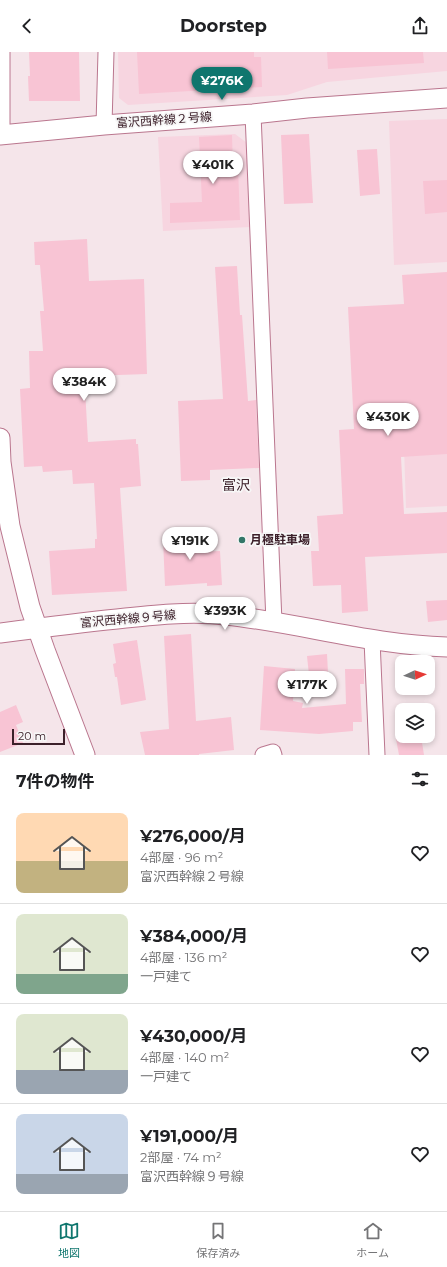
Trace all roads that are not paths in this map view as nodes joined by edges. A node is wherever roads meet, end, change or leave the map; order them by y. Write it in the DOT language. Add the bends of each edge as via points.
graph roads {
  1 [pos="0,52"];
  2 [pos="106,52"];
  3 [pos="447,98"];
  4 [pos="252,114"];
  5 [pos="104,125"];
  6 [pos="0,126"];
  7 [pos="0,135"];
  8 [pos="0,438"];
  9 [pos="274,622"];
  10 [pos="37,628"];
  11 [pos="0,633"];
  12 [pos="372,640"];
  13 [pos="447,647"];
  14 [pos="85,755"];
  15 [pos="263,755"];
  16 [pos="274,755"];
  17 [pos="377,755"];
  1 -- 6 [label="street"];
  2 -- 5 [label="street"];
  3 -- 4 [label="street, 富沢西幹線２号線"];
  4 -- 5 [label="street, 富沢西幹線２号線"];
  4 -- 9 [label="street"];
  5 -- 7 [label="street, 富沢西幹線２号線"];
  8 -- 10 [label="street" via="10,526"];
  9 -- 10 [label="street, 富沢西幹線９号線" via="225,615 182,613"];
  9 -- 12 [label="street, 富沢西幹線９号線"];
  10 -- 11 [label="street, 富沢西幹線９号線"];
  10 -- 14 [label="street"];
  12 -- 13 [label="street, 富沢西幹線９号線"];
  12 -- 17 [label="street"];
  15 -- 16 [label="street" via="273,752"];
}
